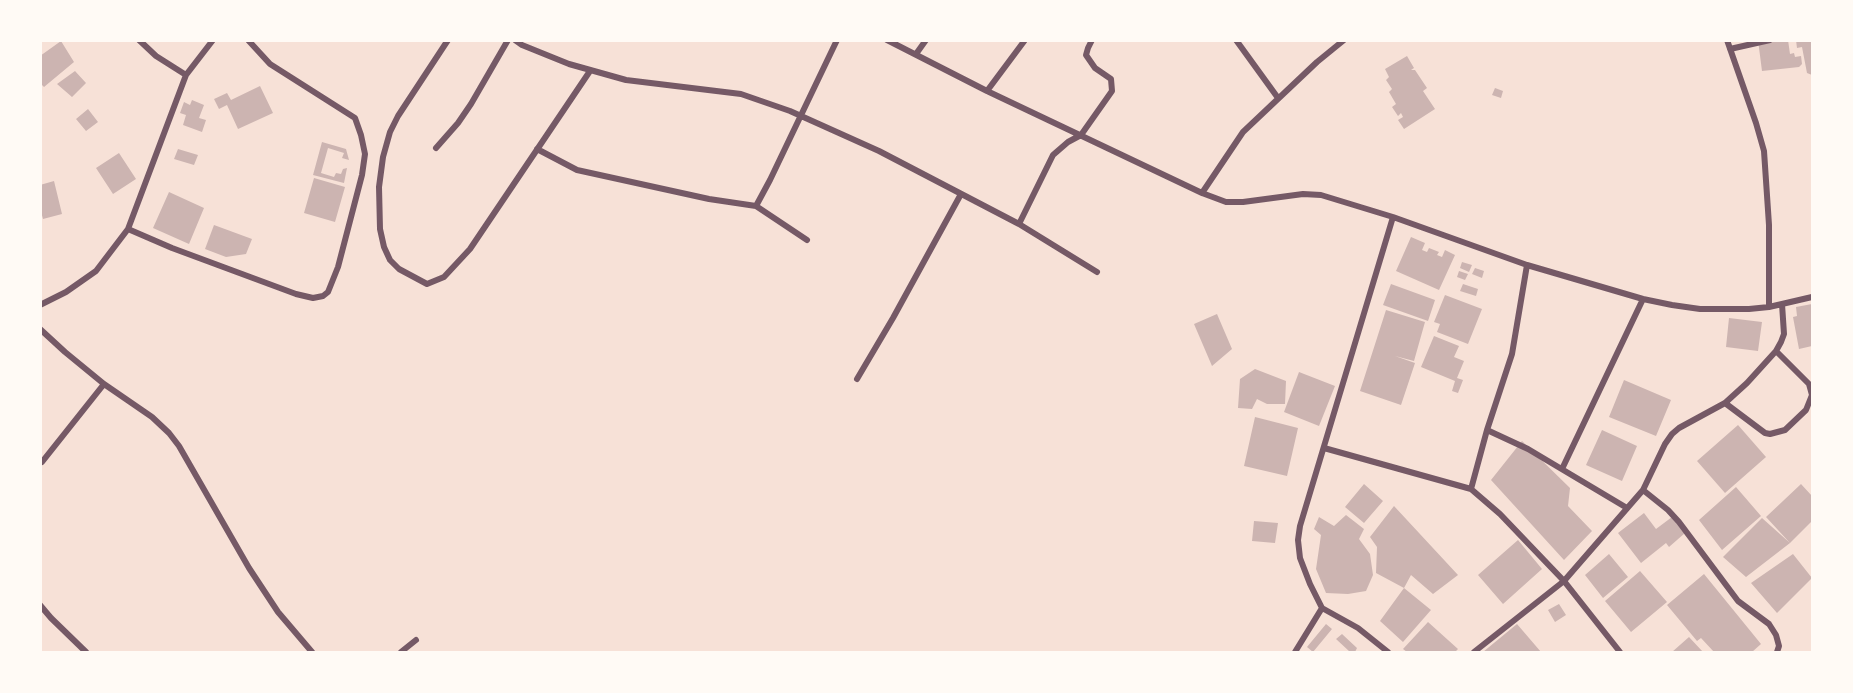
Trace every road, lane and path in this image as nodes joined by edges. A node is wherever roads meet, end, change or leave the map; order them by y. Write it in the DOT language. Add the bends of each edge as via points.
graph roads {
  1 [pos="140,40"];
  2 [pos="213,40"];
  3 [pos="248,40"];
  4 [pos="448,40"];
  5 [pos="508,40"];
  6 [pos="515,40"];
  7 [pos="837,40"];
  8 [pos="887,40"];
  9 [pos="926,40"];
  10 [pos="1025,40"];
  11 [pos="1092,40"];
  12 [pos="1344,40"];
  13 [pos="1726,40"];
  14 [pos="1770,40"];
  15 [pos="1238,41"];
  16 [pos="1730,49"];
  17 [pos="916,54"];
  18 [pos="590,71"];
  19 [pos="186,75"];
  20 [pos="987,91"];
  21 [pos="1278,98"];
  22 [pos="800,117"];
  23 [pos="1081,135"];
  24 [pos="436,148"];
  25 [pos="537,149"];
  26 [pos="1202,193"];
  27 [pos="960,194"];
  28 [pos="756,206"];
  29 [pos="1393,217"];
  30 [pos="1018,224"];
  31 [pos="128,229"];
  32 [pos="807,240"];
  33 [pos="1527,265"];
  34 [pos="1097,272"];
  35 [pos="1812,297"];
  36 [pos="1643,298"];
  37 [pos="1782,304"];
  38 [pos="40,305"];
  39 [pos="1769,307"];
  40 [pos="40,329"];
  41 [pos="1776,351"];
  42 [pos="857,378"];
  43 [pos="104,384"];
  44 [pos="1725,403"];
  45 [pos="1487,430"];
  46 [pos="1324,448"];
  47 [pos="42,462"];
  48 [pos="1562,469"];
  49 [pos="1471,489"];
  50 [pos="1643,490"];
  51 [pos="1627,508"];
  52 [pos="1564,581"];
  53 [pos="40,605"];
  54 [pos="1322,608"];
  55 [pos="416,640"];
  56 [pos="86,652"];
  57 [pos="312,652"];
  58 [pos="401,652"];
  59 [pos="1295,652"];
  60 [pos="1388,652"];
  61 [pos="1474,652"];
  62 [pos="1620,652"];
  63 [pos="1777,652"];
  1 -- 19 [label="street" via="156,56"];
  2 -- 19 [label="street"];
  3 -- 31 [label="street" via="270,64 355,118 361,135 365,154 362,175 328,292 313,298 296,294"];
  4 -- 25 [label="street" via="398,116 383,157 380,230 390,260 424,284 444,277 470,249"];
  5 -- 24 [label="street" via="464,113"];
  6 -- 18 [label="street"];
  7 -- 22 [label="street"];
  8 -- 17 [label="street"];
  9 -- 17 [label="street"];
  10 -- 20 [label="street"];
  11 -- 23 [label="street" via="1086,55 1095,68 1108,75 1113,86"];
  12 -- 21 [label="street"];
  13 -- 16 [label="street"];
  14 -- 16 [label="street"];
  15 -- 21 [label="street"];
  16 -- 39 [label="street" via="1764,151"];
  17 -- 20 [label="street"];
  18 -- 22 [label="street" via="637,82 741,94"];
  18 -- 25 [label="street"];
  19 -- 31 [label="street"];
  20 -- 23 [label="street"];
  21 -- 26 [label="street" via="1243,132"];
  22 -- 27 [label="street" via="879,151"];
  22 -- 28 [label="street"];
  23 -- 26 [label="street"];
  23 -- 30 [label="street" via="1053,155"];
  25 -- 28 [label="street" via="577,170"];
  26 -- 29 [label="street" via="1226,202 1321,195"];
  27 -- 30 [label="street"];
  27 -- 42 [label="street"];
  28 -- 32 [label="street"];
  29 -- 33 [label="street"];
  29 -- 46 [label="street"];
  30 -- 34 [label="street"];
  31 -- 38 [label="street" via="96,271"];
  33 -- 36 [label="street"];
  33 -- 45 [label="street" via="1512,354"];
  35 -- 37 [label="street"];
  36 -- 39 [label="street" via="1700,309"];
  36 -- 48 [label="street"];
  37 -- 39 [label="street"];
  37 -- 41 [label="street" via="1784,334"];
  40 -- 43 [label="street"];
  41 -- 44 [label="street"];
  41 -- 44 [label="street" via="1809,384 1811,401 1806,410 1785,430 1770,434"];
  43 -- 47 [label="street"];
  43 -- 57 [label="street" via="152,417 174,439 249,568 278,612"];
  44 -- 50 [label="street" via="1672,434"];
  45 -- 48 [label="street"];
  45 -- 49 [label="street"];
  46 -- 49 [label="street"];
  46 -- 54 [label="street" via="1298,540 1306,576"];
  48 -- 51 [label="street"];
  49 -- 52 [label="street"];
  50 -- 51 [label="street"];
  50 -- 63 [label="street" via="1679,522 1738,601 1769,624 1776,635"];
  51 -- 52 [label="street"];
  52 -- 61 [label="street"];
  52 -- 62 [label="street"];
  53 -- 56 [label="street"];
  54 -- 59 [label="street"];
  54 -- 60 [label="street" via="1358,628"];
  55 -- 58 [label="street"];
}
